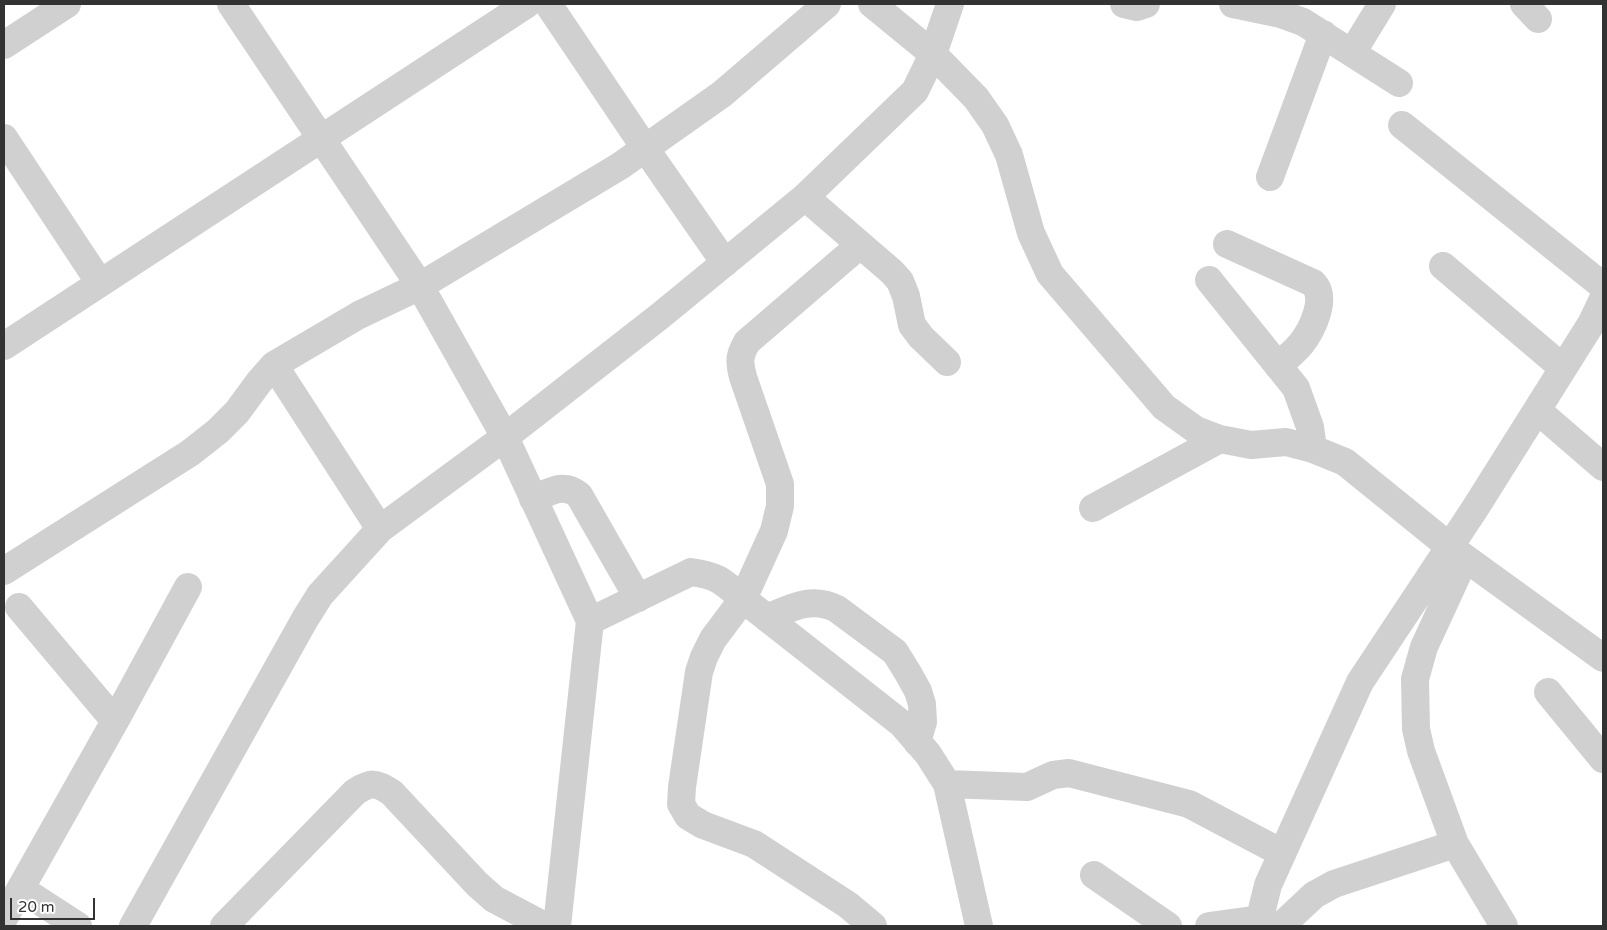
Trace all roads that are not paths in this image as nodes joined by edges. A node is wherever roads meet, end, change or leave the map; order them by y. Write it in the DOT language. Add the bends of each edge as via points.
graph roads {
  1 [pos="66,4"];
  2 [pos="231,4"];
  3 [pos="528,4"];
  4 [pos="548,4"];
  5 [pos="827,4"];
  6 [pos="872,4"];
  7 [pos="950,4"];
  8 [pos="1124,4"];
  9 [pos="1146,4"];
  10 [pos="1233,4"];
  11 [pos="1382,4"];
  12 [pos="1323,34"];
  13 [pos="4,45"];
  14 [pos="1352,53"];
  15 [pos="933,54"];
  16 [pos="1399,83"];
  17 [pos="1402,125"];
  18 [pos="4,138"];
  19 [pos="321,138"];
  20 [pos="645,148"];
  21 [pos="1270,176"];
  22 [pos="805,197"];
  23 [pos="1227,244"];
  24 [pos="860,245"];
  25 [pos="725,262"];
  26 [pos="1443,266"];
  27 [pos="1209,280"];
  28 [pos="100,284"];
  29 [pos="420,286"];
  30 [pos="1603,286"];
  31 [pos="1603,299"];
  32 [pos="4,346"];
  33 [pos="947,362"];
  34 [pos="274,365"];
  35 [pos="1278,366"];
  36 [pos="1563,368"];
  37 [pos="1537,410"];
  38 [pos="505,437"];
  39 [pos="1220,439"];
  40 [pos="1313,449"];
  41 [pos="1603,467"];
  42 [pos="533,499"];
  43 [pos="1093,508"];
  44 [pos="380,529"];
  45 [pos="1458,552"];
  46 [pos="4,572"];
  47 [pos="4,577"];
  48 [pos="188,588"];
  49 [pos="638,598"];
  50 [pos="743,599"];
  51 [pos="12,611"];
  52 [pos="767,618"];
  53 [pos="590,621"];
  54 [pos="1603,658"];
  55 [pos="1548,692"];
  56 [pos="115,721"];
  57 [pos="917,742"];
  58 [pos="1603,759"];
  59 [pos="947,784"];
  60 [pos="1455,844"];
  61 [pos="1282,853"];
  62 [pos="1094,875"];
  63 [pos="21,889"];
  64 [pos="4,918"];
  65 [pos="1266,924"];
  66 [pos="78,926"];
  67 [pos="133,926"];
  68 [pos="224,926"];
  69 [pos="545,926"];
  70 [pos="557,926"];
  71 [pos="873,926"];
  72 [pos="979,926"];
  73 [pos="1168,926"];
  74 [pos="1209,926"];
  75 [pos="1504,926"];
  1 -- 13 [label="street"];
  2 -- 19 [label="street"];
  3 -- 19 [label="street"];
  4 -- 20 [label="street"];
  5 -- 20 [label="street" via="722,94"];
  6 -- 15 [label="street"];
  7 -- 15 [label="street"];
  8 -- 9 [label="street" via="1137,7"];
  10 -- 12 [label="street" via="1281,14"];
  11 -- 14 [label="street"];
  12 -- 14 [label="street"];
  12 -- 21 [label="street"];
  14 -- 16 [label="street"];
  15 -- 22 [label="street" via="915,91"];
  15 -- 39 [label="street" via="976,98 995,125 1009,155 1032,234 1050,274 1164,407 1196,430"];
  17 -- 30 [label="street"];
  18 -- 28 [label="street"];
  19 -- 28 [label="street"];
  19 -- 29 [label="street"];
  20 -- 25 [label="street"];
  20 -- 29 [label="street"];
  22 -- 24 [label="street"];
  22 -- 25 [label="street"];
  23 -- 35 [label="street" via="1318,288 1319,306 1310,331"];
  24 -- 33 [label="street" via="900,281 912,325"];
  24 -- 50 [label="street" via="747,342 740,353 743,377 780,484 780,506 774,530"];
  25 -- 38 [label="street"];
  26 -- 36 [label="street"];
  27 -- 35 [label="street"];
  28 -- 32 [label="street"];
  29 -- 34 [label="street" via="358,315"];
  29 -- 38 [label="street"];
  31 -- 36 [label="street"];
  34 -- 44 [label="street"];
  34 -- 46 [label="street" via="237,412 190,453"];
  35 -- 40 [label="street" via="1296,388 1310,427"];
  36 -- 37 [label="street"];
  37 -- 41 [label="street"];
  37 -- 45 [label="street"];
  38 -- 42 [label="street"];
  38 -- 44 [label="street"];
  39 -- 40 [label="street" via="1251,445 1286,442"];
  39 -- 43 [label="street"];
  40 -- 45 [label="street" via="1344,462"];
  42 -- 49 [label="street" via="560,488 571,489 579,495"];
  42 -- 53 [label="street"];
  44 -- 67 [label="street" via="320,595 305,619"];
  45 -- 54 [label="street"];
  45 -- 60 [label="street" via="1415,679 1416,728 1421,751"];
  45 -- 61 [label="street" via="1360,682"];
  47 -- 51 [label="street"];
  48 -- 56 [label="street"];
  49 -- 50 [label="street" via="690,572 720,579"];
  49 -- 53 [label="street"];
  50 -- 52 [label="street"];
  50 -- 71 [label="street" via="713,639 704,657 681,804 688,816 754,844 848,905"];
  51 -- 56 [label="street"];
  52 -- 57 [label="street" via="902,724"];
  52 -- 57 [label="street" via="813,602 827,604 895,652 922,704 923,722"];
  53 -- 70 [label="street"];
  55 -- 58 [label="street"];
  56 -- 63 [label="street"];
  57 -- 59 [label="street"];
  59 -- 61 [label="street" via="1027,786 1053,775 1069,773 1190,804"];
  59 -- 72 [label="street"];
  60 -- 65 [label="street" via="1334,884"];
  60 -- 75 [label="street"];
  61 -- 65 [label="street" via="1268,885"];
  62 -- 73 [label="street"];
  63 -- 64 [label="street"];
  63 -- 66 [label="street"];
  65 -- 74 [label="street"];
  68 -- 69 [label="street" via="355,792 368,784 381,785 392,793 494,899"];
}
